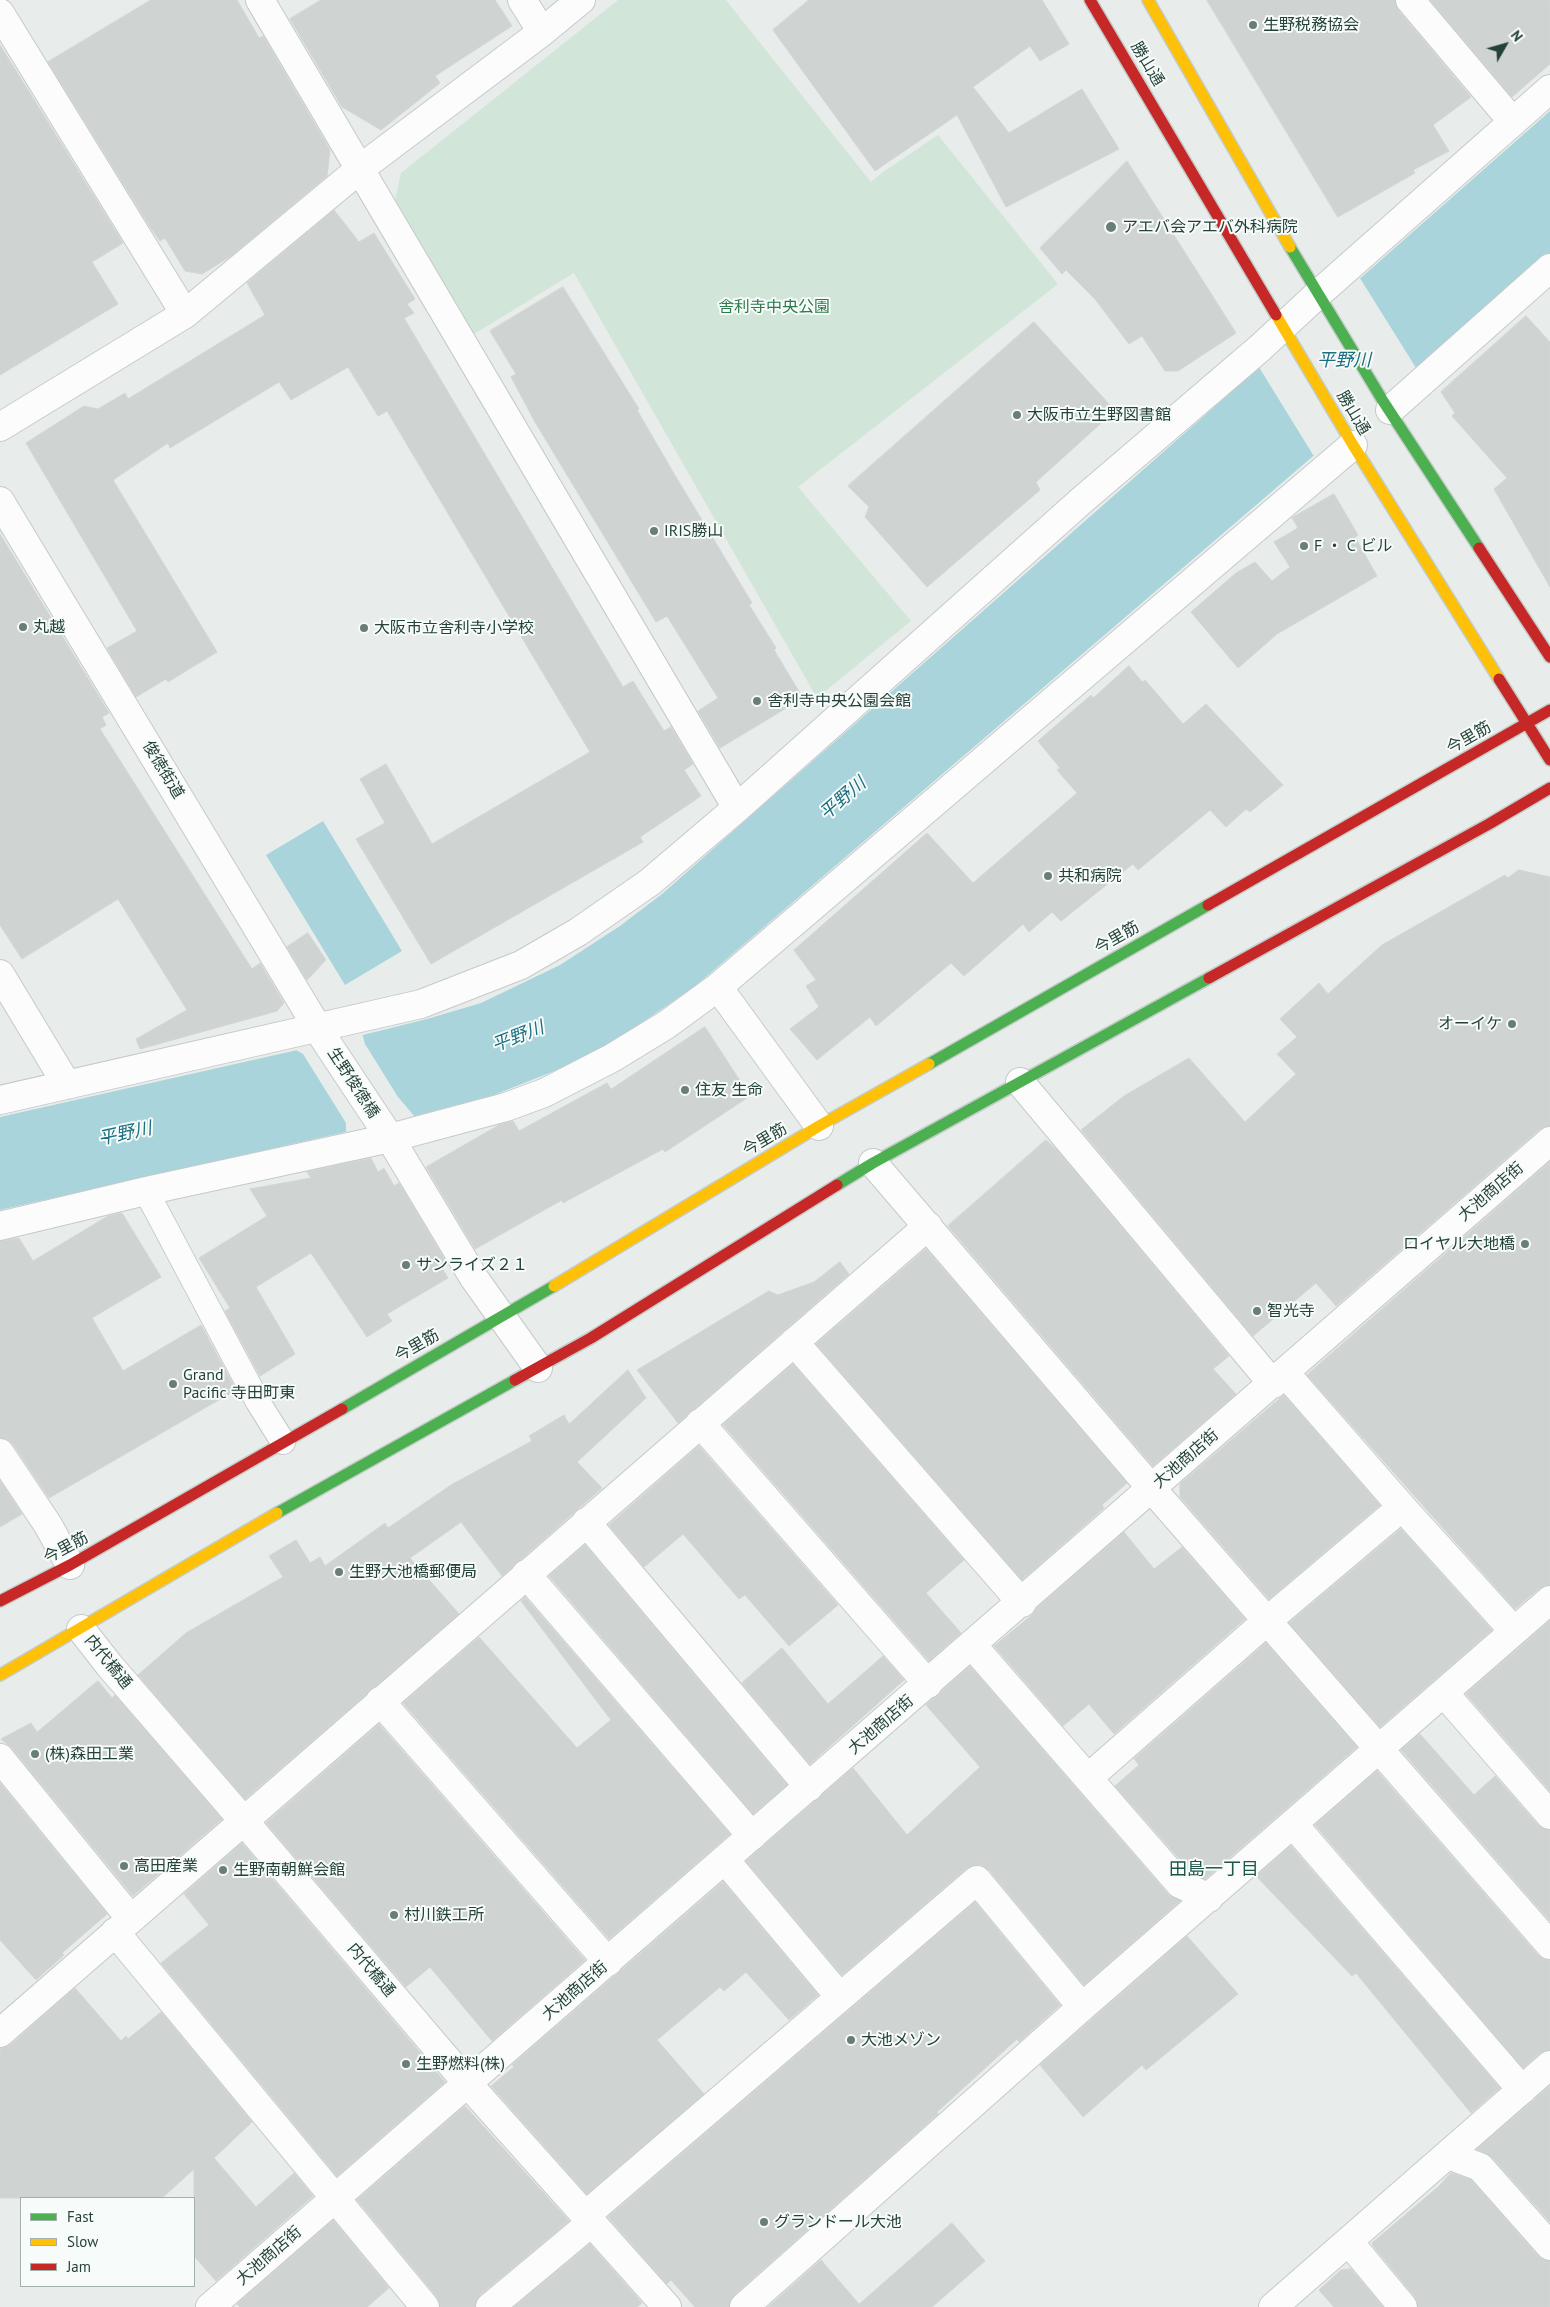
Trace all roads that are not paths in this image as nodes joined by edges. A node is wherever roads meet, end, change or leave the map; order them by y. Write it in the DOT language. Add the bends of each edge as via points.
graph roads {
  1 [pos="260,0"];
  2 [pos="522,0"];
  3 [pos="581,0"];
  4 [pos="1090,0"];
  5 [pos="1148,0"];
  6 [pos="1410,0"];
  7 [pos="0,13"];
  8 [pos="542,32"];
  9 [pos="1550,90"];
  10 [pos="1513,122"];
  11 [pos="361,168"];
  12 [pos="1550,268"];
  13 [pos="1321,299"];
  14 [pos="185,314"];
  15 [pos="1285,332"];
  16 [pos="1386,406"];
  17 [pos="0,427"];
  18 [pos="1349,438"];
  19 [pos="0,501"];
  20 [pos="1550,657"];
  21 [pos="1550,710"];
  22 [pos="1526,724"];
  23 [pos="1550,760"];
  24 [pos="1550,788"];
  25 [pos="737,808"];
  26 [pos="0,974"];
  27 [pos="718,987"];
  28 [pos="322,1033"];
  29 [pos="1020,1082"];
  30 [pos="67,1085"];
  31 [pos="0,1100"];
  32 [pos="819,1126"];
  33 [pos="386,1132"];
  34 [pos="1550,1141"];
  35 [pos="873,1163"];
  36 [pos="146,1191"];
  37 [pos="0,1226"];
  38 [pos="928,1226"];
  39 [pos="502,1317"];
  40 [pos="794,1342"];
  41 [pos="538,1368"];
  42 [pos="1279,1378"];
  43 [pos="700,1424"];
  44 [pos="283,1442"];
  45 [pos="0,1452"];
  46 [pos="1152,1489"];
  47 [pos="1402,1507"];
  48 [pos="586,1522"];
  49 [pos="70,1565"];
  50 [pos="526,1574"];
  51 [pos="1550,1600"];
  52 [pos="0,1601"];
  53 [pos="1022,1602"];
  54 [pos="1267,1621"];
  55 [pos="81,1629"];
  56 [pos="1514,1631"];
  57 [pos="972,1645"];
  58 [pos="0,1675"];
  59 [pos="928,1684"];
  60 [pos="1444,1693"];
  61 [pos="380,1701"];
  62 [pos="1378,1750"];
  63 [pos="0,1758"];
  64 [pos="1088,1778"];
  65 [pos="809,1787"];
  66 [pos="1550,1815"];
  67 [pos="243,1820"];
  68 [pos="1294,1824"];
  69 [pos="752,1836"];
  70 [pos="725,1860"];
  71 [pos="1209,1898"];
  72 [pos="123,1926"];
  73 [pos="1550,1945"];
  74 [pos="608,1962"];
  75 [pos="840,1997"];
  76 [pos="1082,2007"];
  77 [pos="0,2033"];
  78 [pos="1550,2065"];
  79 [pos="468,2084"];
  80 [pos="1522,2090"];
  81 [pos="1448,2155"];
  82 [pos="335,2199"];
  83 [pos="589,2219"];
  84 [pos="1349,2242"];
  85 [pos="1550,2246"];
  86 [pos="210,2307"];
  87 [pos="425,2307"];
  88 [pos="490,2307"];
  89 [pos="667,2307"];
  90 [pos="744,2307"];
  91 [pos="1273,2307"];
  92 [pos="1403,2307"];
  1 -- 11 [label="street"];
  2 -- 8 [label="street"];
  3 -- 8 [label="street"];
  4 -- 15 [label="main road, 勝山通"];
  5 -- 13 [label="main road, 勝山通"];
  6 -- 10 [label="street"];
  7 -- 14 [label="street"];
  8 -- 11 [label="street"];
  9 -- 10 [label="street"];
  10 -- 13 [label="street"];
  11 -- 14 [label="street"];
  11 -- 25 [label="street"];
  12 -- 16 [label="street"];
  13 -- 15 [label="street"];
  13 -- 16 [label="main road, 勝山通"];
  14 -- 17 [label="street"];
  15 -- 18 [label="main road, 勝山通"];
  15 -- 25 [label="street" via="1260,348 1073,508"];
  16 -- 20 [label="main road, 勝山通"];
  18 -- 22 [label="main road, 勝山通"];
  18 -- 27 [label="street"];
  19 -- 28 [label="street, 俊徳街道"];
  21 -- 22 [label="main road, 今里筋"];
  22 -- 23 [label="main road, 勝山通"];
  22 -- 32 [label="main road, 今里筋"];
  24 -- 29 [label="main road"];
  25 -- 28 [label="street" via="643,887 528,962 421,1004"];
  26 -- 30 [label="street"];
  27 -- 32 [label="street"];
  27 -- 33 [label="street" via="640,1042 544,1093 506,1107"];
  28 -- 30 [label="street"];
  28 -- 33 [label="street, 生野俊徳橋"];
  29 -- 35 [label="main road"];
  29 -- 42 [label="street"];
  30 -- 31 [label="street"];
  32 -- 39 [label="main road, 今里筋"];
  33 -- 36 [label="street"];
  33 -- 39 [label="street, 生野俊徳橋" via="474,1278"];
  34 -- 42 [label="street, 大池商店街"];
  35 -- 38 [label="street"];
  35 -- 41 [label="main road"];
  36 -- 37 [label="street"];
  36 -- 44 [label="lane" via="258,1402"];
  38 -- 40 [label="street"];
  38 -- 46 [label="street"];
  39 -- 41 [label="street, 生野俊徳橋"];
  39 -- 44 [label="main road, 今里筋"];
  40 -- 43 [label="street"];
  40 -- 53 [label="street"];
  41 -- 55 [label="main road" via="278,1512"];
  42 -- 46 [label="street, 大池商店街"];
  42 -- 47 [label="street"];
  43 -- 48 [label="street"];
  43 -- 59 [label="street"];
  44 -- 49 [label="main road, 今里筋"];
  45 -- 49 [label="street"];
  46 -- 53 [label="street, 大池商店街"];
  46 -- 54 [label="street"];
  47 -- 54 [label="street"];
  47 -- 56 [label="street"];
  48 -- 50 [label="street"];
  48 -- 65 [label="street"];
  49 -- 52 [label="main road, 今里筋"];
  50 -- 61 [label="street"];
  50 -- 69 [label="street"];
  51 -- 56 [label="street"];
  53 -- 57 [label="street, 大池商店街"];
  54 -- 62 [label="street"];
  54 -- 64 [label="street"];
  55 -- 58 [label="main road"];
  55 -- 67 [label="street, 内代橋通" via="108,1665"];
  56 -- 60 [label="street"];
  57 -- 59 [label="street, 大池商店街"];
  57 -- 64 [label="street"];
  59 -- 65 [label="street, 大池商店街"];
  60 -- 62 [label="street"];
  60 -- 66 [label="street"];
  61 -- 67 [label="street"];
  61 -- 74 [label="street"];
  62 -- 68 [label="street"];
  62 -- 73 [label="street"];
  63 -- 72 [label="street"];
  64 -- 71 [label="street" via="1180,1884"];
  65 -- 69 [label="street, 大池商店街"];
  67 -- 72 [label="street"];
  67 -- 79 [label="street, 内代橋通"];
  68 -- 71 [label="street"];
  68 -- 80 [label="street"];
  69 -- 70 [label="street, 大池商店街"];
  70 -- 74 [label="street, 大池商店街"];
  70 -- 75 [label="street"];
  71 -- 76 [label="street"];
  72 -- 77 [label="street"];
  72 -- 82 [label="street"];
  74 -- 79 [label="street, 大池商店街"];
  75 -- 76 [label="street" via="977,1880"];
  75 -- 83 [label="street"];
  76 -- 90 [label="street"];
  78 -- 80 [label="street"];
  79 -- 82 [label="street, 大池商店街"];
  79 -- 83 [label="street, 内代橋通"];
  80 -- 81 [label="street"];
  81 -- 84 [label="street"];
  81 -- 85 [label="street" via="1480,2167"];
  82 -- 86 [label="street, 大池商店街"];
  82 -- 87 [label="street"];
  83 -- 88 [label="street"];
  83 -- 89 [label="street, 内代橋通"];
  84 -- 91 [label="street"];
  84 -- 92 [label="street"];
}
